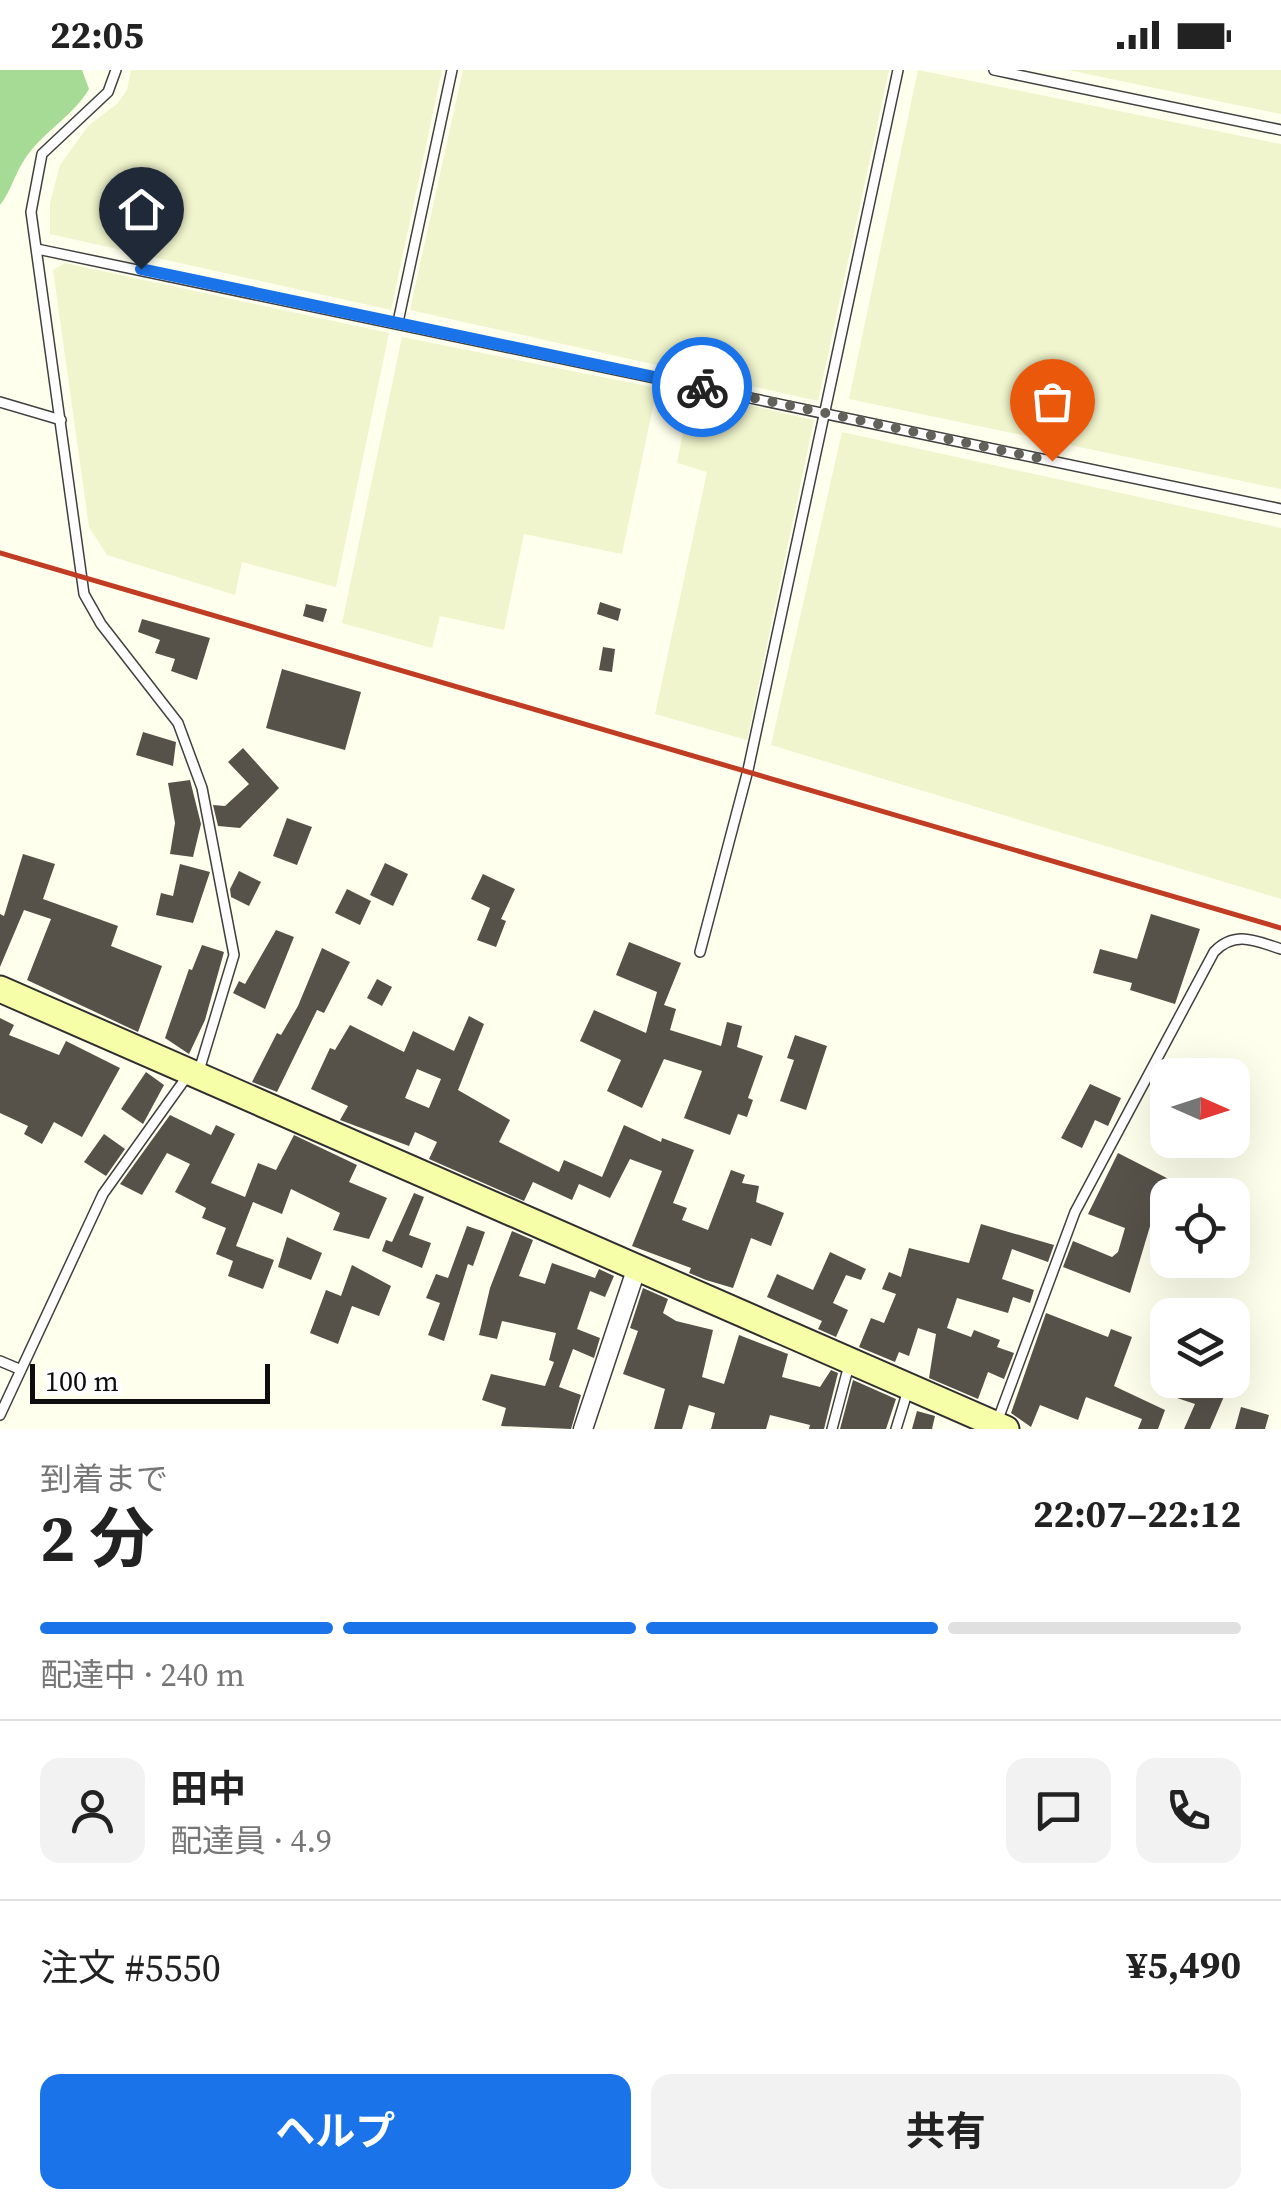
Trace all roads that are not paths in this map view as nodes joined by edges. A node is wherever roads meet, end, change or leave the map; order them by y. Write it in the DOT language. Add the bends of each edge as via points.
graph roads {
  1 [pos="116,70"];
  2 [pos="452,70"];
  3 [pos="898,70"];
  4 [pos="994,70"];
  5 [pos="1281,130"];
  6 [pos="38,249"];
  7 [pos="398,322"];
  8 [pos="0,402"];
  9 [pos="824,413"];
  10 [pos="61,420"];
  11 [pos="1281,509"];
  12 [pos="1281,949"];
  13 [pos="700,952"];
  14 [pos="0,989"];
  15 [pos="194,1075"];
  16 [pos="636,1270"];
  17 [pos="0,1361"];
  18 [pos="849,1362"];
  19 [pos="19,1369"];
  20 [pos="908,1388"];
  21 [pos="0,1415"];
  22 [pos="1001,1427"];
  23 [pos="582,1429"];
  24 [pos="832,1429"];
  25 [pos="896,1429"];
  1 -- 6 [label="lane" via="108,92 42,154 31,212"];
  2 -- 7 [label="lane"];
  3 -- 9 [label="lane"];
  4 -- 5 [label="lane"];
  6 -- 7 [label="lane"];
  6 -- 10 [label="lane"];
  7 -- 9 [label="lane"];
  8 -- 10 [label="lane"];
  9 -- 11 [label="lane"];
  9 -- 13 [label="lane" via="748,770"];
  10 -- 15 [label="lane" via="84,594 178,723 202,788 234,955"];
  12 -- 22 [label="lane" via="1246,938 1214,952 1075,1212"];
  14 -- 15 [label="street"];
  15 -- 16 [label="street"];
  15 -- 19 [label="lane" via="103,1194"];
  16 -- 18 [label="street"];
  16 -- 23 [label="street"];
  17 -- 19 [label="lane"];
  18 -- 20 [label="street"];
  18 -- 24 [label="lane"];
  19 -- 21 [label="lane"];
  20 -- 22 [label="street"];
  20 -- 25 [label="lane"];
}
